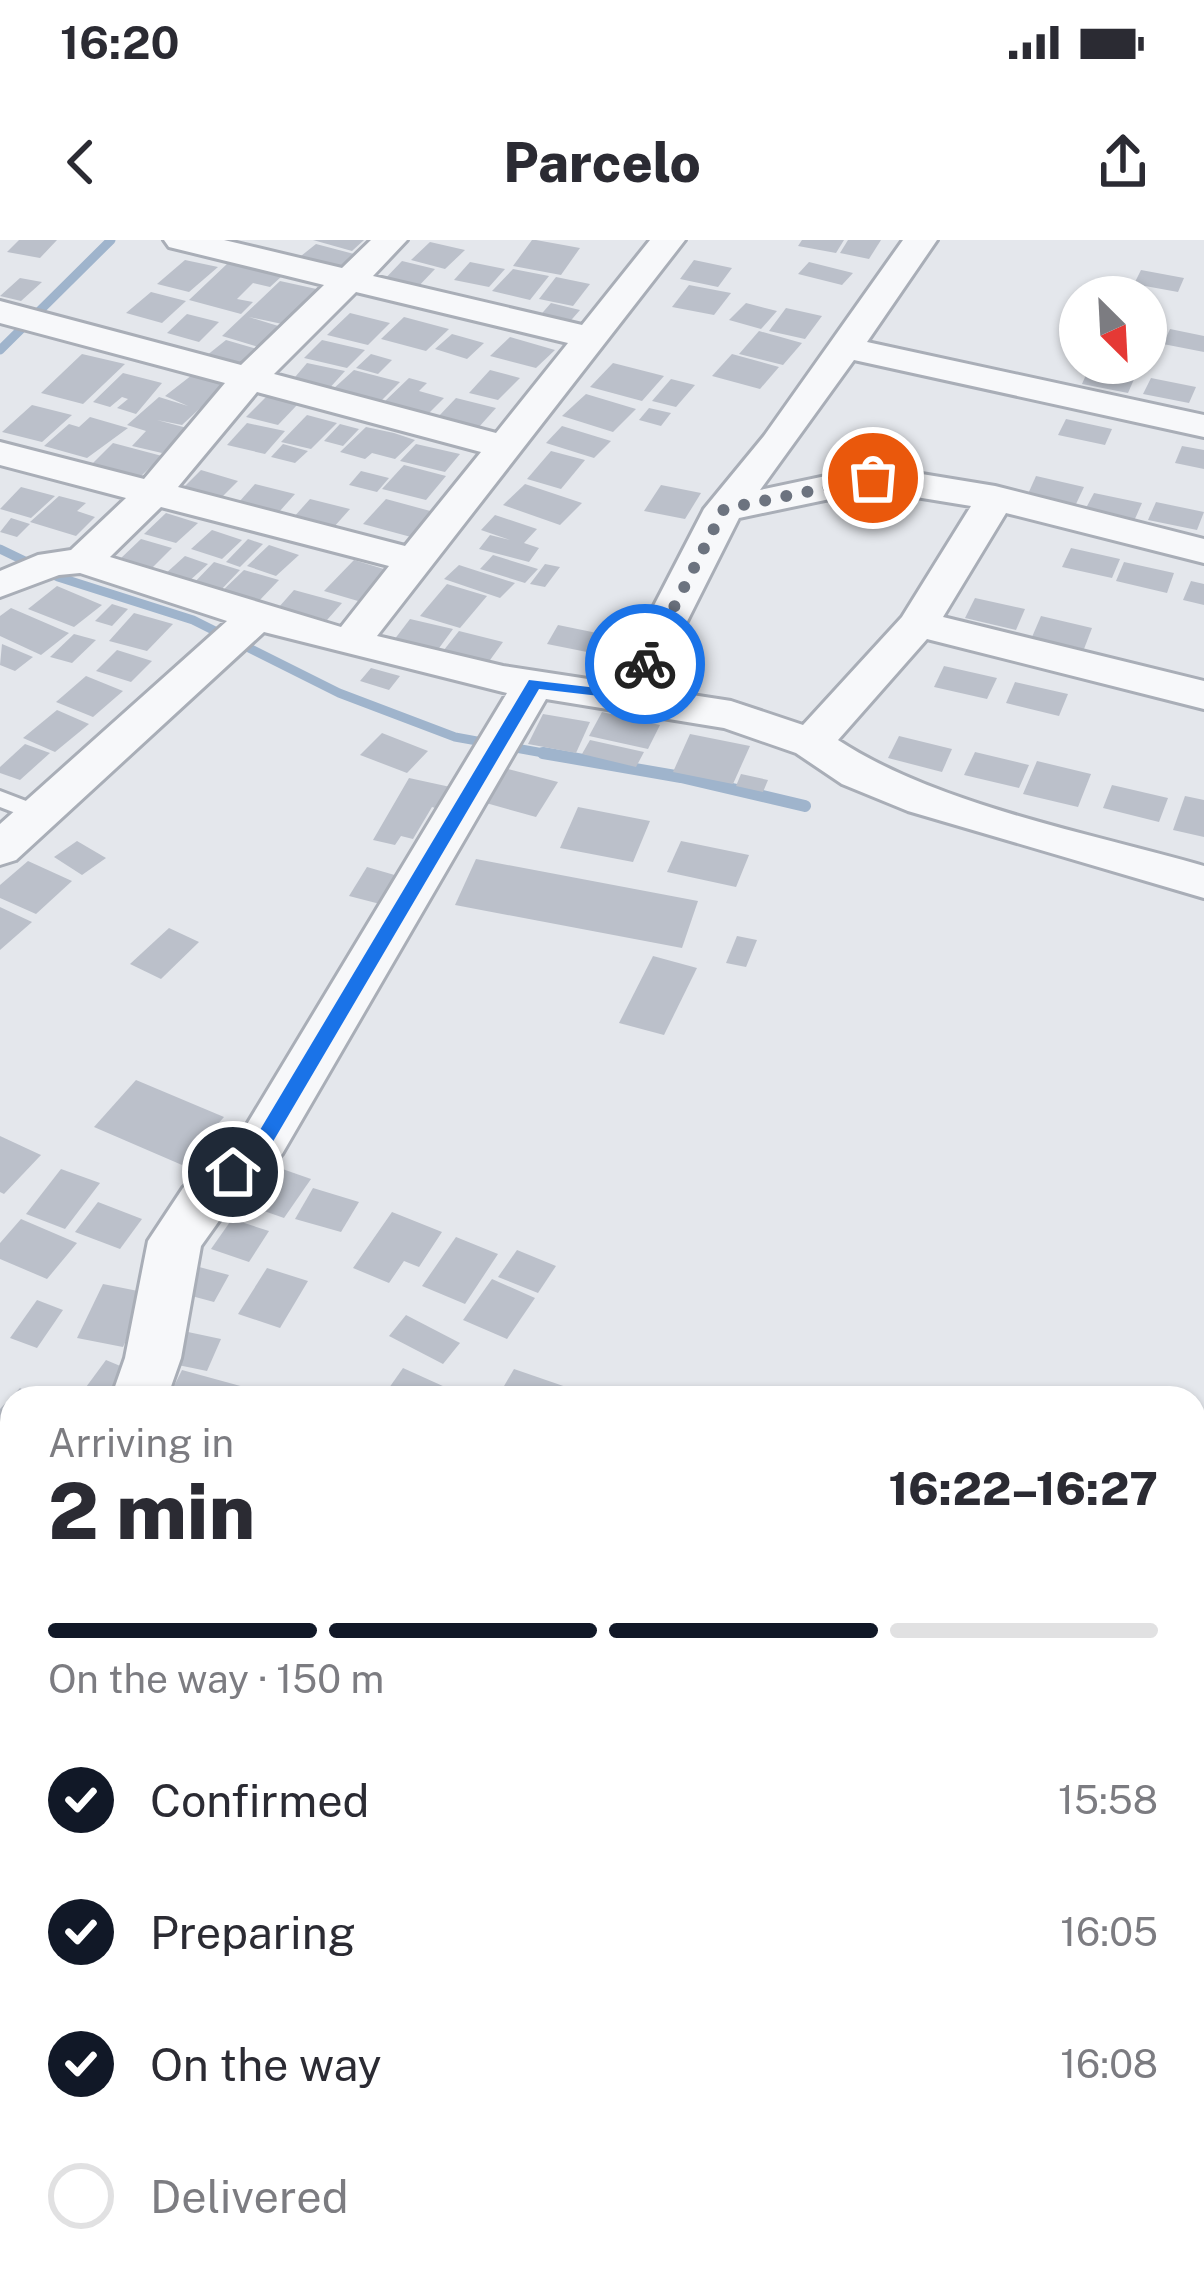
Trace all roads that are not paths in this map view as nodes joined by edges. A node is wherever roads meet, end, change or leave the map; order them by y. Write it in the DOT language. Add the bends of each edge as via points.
graph roads {
  1 [pos="182,240"];
  2 [pos="390,240"];
  3 [pos="920,240"];
  4 [pos="661,241"];
  5 [pos="350,282"];
  6 [pos="0,312"];
  7 [pos="591,338"];
  8 [pos="842,347"];
  9 [pos="250,377"];
  10 [pos="1204,426"];
  11 [pos="503,446"];
  12 [pos="0,453"];
  13 [pos="152,494"];
  14 [pos="994,498"];
  15 [pos="724,509"];
  16 [pos="1204,551"];
  17 [pos="83,561"];
  18 [pos="416,561"];
  19 [pos="0,585"];
  20 [pos="256,617"];
  21 [pos="918,624"];
  22 [pos="350,643"];
  23 [pos="534,683"];
  24 [pos="1204,694"];
  25 [pos="628,697"];
  26 [pos="811,743"];
  27 [pos="19,806"];
  28 [pos="0,849"];
  29 [pos="1204,882"];
  30 [pos="143,1386"];
  1 -- 5 [label="street"];
  2 -- 5 [label="street"];
  3 -- 8 [label="street"];
  4 -- 7 [label="street"];
  5 -- 7 [label="street"];
  5 -- 9 [label="street"];
  6 -- 9 [label="street"];
  7 -- 11 [label="street"];
  8 -- 10 [label="street"];
  8 -- 15 [label="street"];
  9 -- 11 [label="street"];
  9 -- 13 [label="street"];
  11 -- 18 [label="street"];
  12 -- 13 [label="street"];
  13 -- 17 [label="street"];
  13 -- 18 [label="street"];
  14 -- 15 [label="street" via="873,478"];
  14 -- 16 [label="street"];
  14 -- 21 [label="street"];
  15 -- 25 [label="street"];
  17 -- 19 [label="street"];
  17 -- 20 [label="street"];
  18 -- 22 [label="street"];
  20 -- 22 [label="street"];
  20 -- 27 [label="street"];
  21 -- 24 [label="street"];
  21 -- 26 [label="street"];
  22 -- 23 [label="street"];
  23 -- 25 [label="street"];
  23 -- 30 [label="street" via="264,1140 175,1241"];
  25 -- 26 [label="street" via="731,715"];
  26 -- 29 [label="street" via="858,774 923,800"];
  27 -- 28 [label="street"];
}
